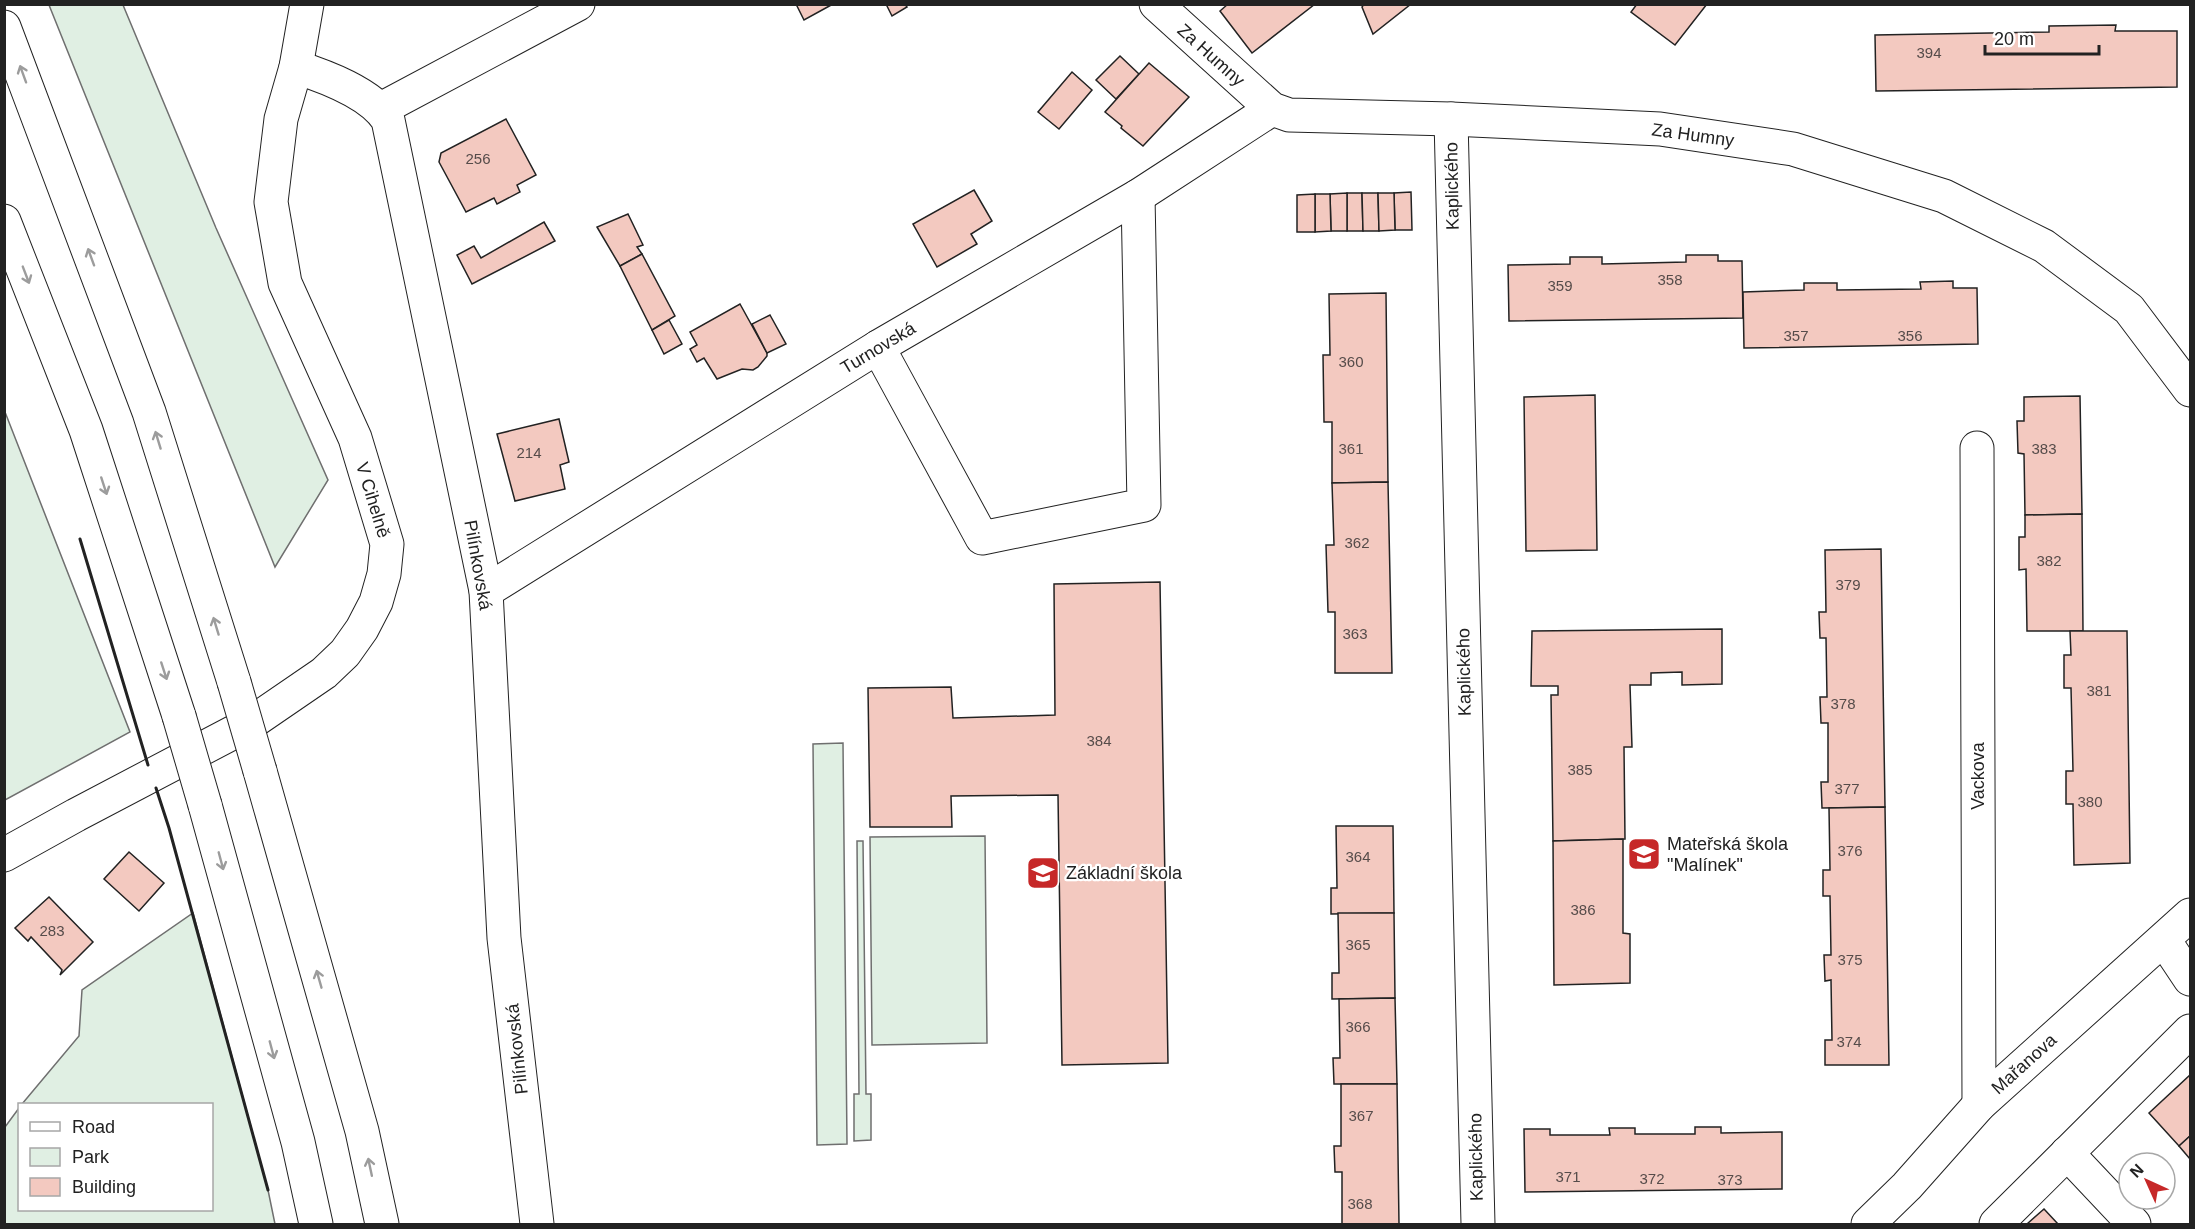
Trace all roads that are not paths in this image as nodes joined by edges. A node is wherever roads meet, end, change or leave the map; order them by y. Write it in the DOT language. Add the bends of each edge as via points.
graph roads {
  1 [pos="307,4"];
  2 [pos="578,4"];
  3 [pos="1156,4"];
  4 [pos="4,27"];
  5 [pos="296,67"];
  6 [pos="381,109"];
  7 [pos="1272,109"];
  8 [pos="1451,119"];
  9 [pos="1138,196"];
  10 [pos="4,221"];
  11 [pos="878,347"];
  12 [pos="2190,390"];
  13 [pos="1977,448"];
  14 [pos="486,591"];
  15 [pos="4,855"];
  16 [pos="2190,915"];
  17 [pos="2164,940"];
  18 [pos="2190,979"];
  19 [pos="2190,1031"];
  20 [pos="1979,1105"];
  21 [pos="2067,1153"];
  22 [pos="316,1224"];
  23 [pos="382,1224"];
  24 [pos="537,1224"];
  25 [pos="1478,1224"];
  26 [pos="1868,1224"];
  27 [pos="1996,1224"];
  28 [pos="2134,1224"];
  1 -- 5 [label="main road"];
  2 -- 6 [label="main road"];
  3 -- 7 [label="main road, Za Humny"];
  23 -- 4 [label="main road, one-way, bridge" via="362,1131 260,771 149,412"];
  5 -- 6 [label="main road" via="332,79"];
  5 -- 15 [label="main road, V Cihelně" via="281,119 271,202 285,283 355,438 387,544 376,603 345,653 324,673 251,723"];
  6 -- 14 [label="main road, Pilínkovská" via="388,120"];
  7 -- 8 [label="main road, Za Humny" via="1289,115"];
  7 -- 9 [label="main road, Turnovská"];
  8 -- 12 [label="main road, Za Humny" via="1660,129 1782,148 1944,196 2044,246 2129,309"];
  8 -- 25 [label="main road, Kaplického"];
  9 -- 11 [label="main road, Turnovská"];
  9 -- 11 [label="main road" via="1144,505 982,538"];
  10 -- 22 [label="main road, one-way, bridge" via="86,430 179,716 298,1142"];
  11 -- 14 [label="main road, Turnovská"];
  13 -- 20 [label="main road, Vackova"];
  14 -- 24 [label="main road, Pilínkovská" via="504,938"];
  16 -- 17 [label="main road, Mařanova"];
  17 -- 18 [label="main road"];
  17 -- 20 [label="main road, Mařanova"];
  19 -- 21 [label="main road"];
  20 -- 26 [label="main road, Mařanova"];
  21 -- 27 [label="main road"];
  21 -- 28 [label="main road"];
}
